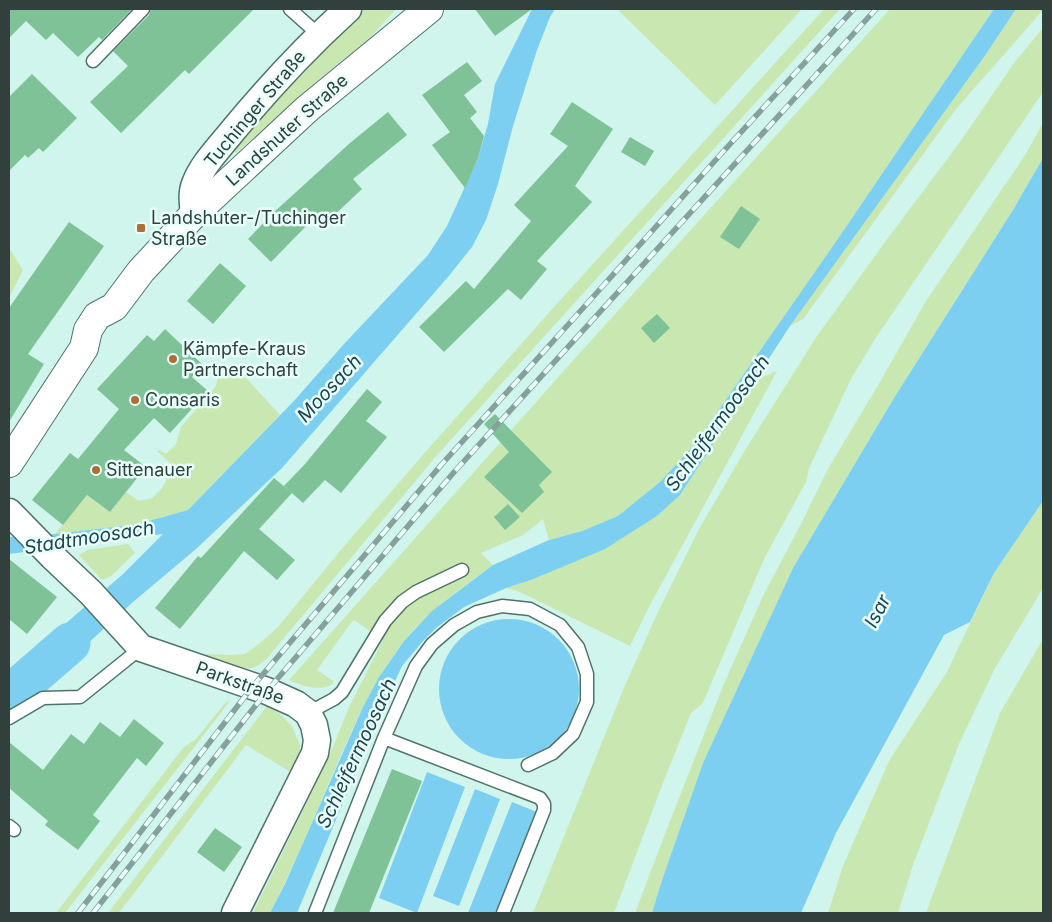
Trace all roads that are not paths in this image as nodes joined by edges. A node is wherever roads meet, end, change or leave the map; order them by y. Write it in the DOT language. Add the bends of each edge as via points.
graph roads {
  1 [pos="143,9"];
  2 [pos="290,9"];
  3 [pos="348,9"];
  4 [pos="429,9"];
  5 [pos="319,35"];
  6 [pos="93,61"];
  7 [pos="194,214"];
  8 [pos="9,462"];
  9 [pos="9,512"];
  10 [pos="462,570"];
  11 [pos="141,648"];
  12 [pos="308,714"];
  13 [pos="9,718"];
  14 [pos="384,738"];
  15 [pos="528,765"];
  16 [pos="235,913"];
  17 [pos="315,913"];
  18 [pos="503,913"];
  1 -- 6 [label="lane"];
  2 -- 5 [label="lane, Tuchinger Straße"];
  3 -- 5 [label="street, Tuchinger Straße"];
  4 -- 7 [label="main road, Landshuter Straße" via="306,109"];
  5 -- 7 [label="street, Tuchinger Straße" via="212,156 194,188"];
  7 -- 8 [label="main road, Landshuter Straße" via="114,307 112,325 102,340 84,348"];
  9 -- 11 [label="street, Parkstraße"];
  10 -- 12 [label="lane" via="402,602 385,621 342,692"];
  11 -- 12 [label="street, Parkstraße" via="266,691 296,704"];
  11 -- 13 [label="lane" via="80,697 43,698"];
  12 -- 16 [label="street" via="317,740 315,753"];
  14 -- 15 [label="lane" via="416,666 432,644 454,625 477,612 502,606 530,609 560,625 578,647 588,674 587,702 573,734 553,753"];
  14 -- 17 [label="lane"];
  14 -- 18 [label="lane" via="540,798 544,810"];
}
